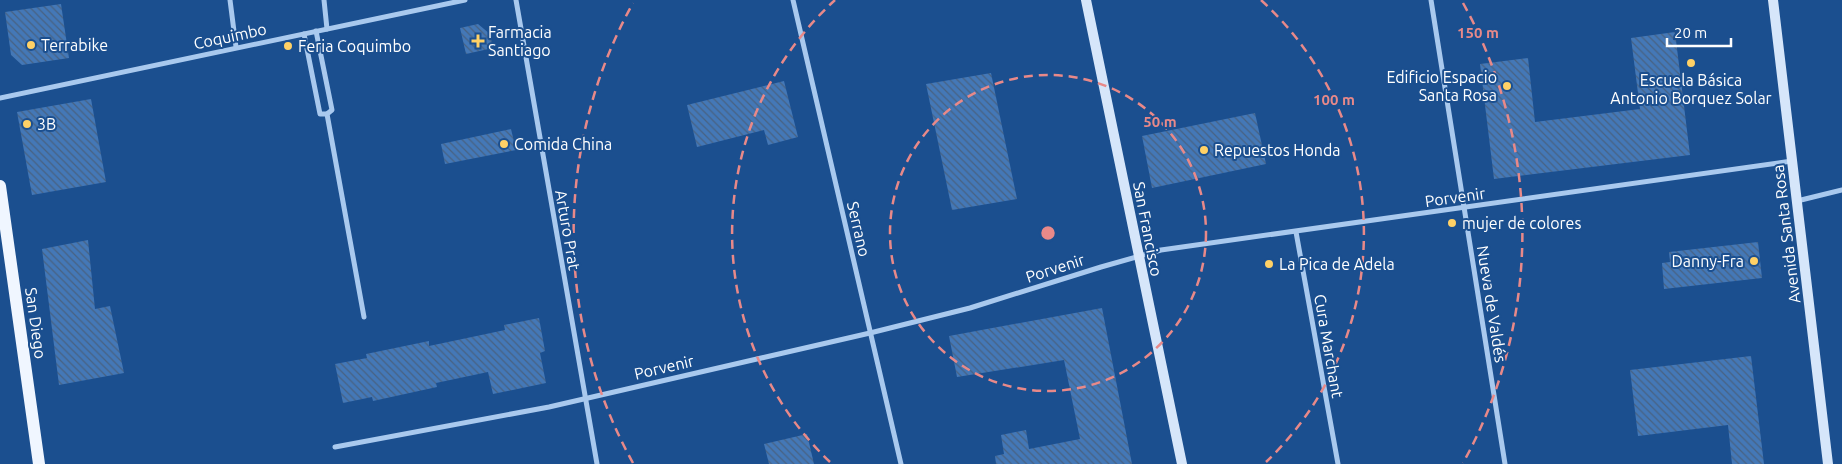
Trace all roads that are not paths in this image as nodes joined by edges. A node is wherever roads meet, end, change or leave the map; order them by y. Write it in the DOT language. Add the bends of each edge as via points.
graph roads {
  1 [pos="230,0"];
  2 [pos="324,0"];
  3 [pos="465,0"];
  4 [pos="516,0"];
  5 [pos="793,0"];
  6 [pos="1086,0"];
  7 [pos="1431,0"];
  8 [pos="1773,0"];
  9 [pos="327,29"];
  10 [pos="316,31"];
  11 [pos="304,34"];
  12 [pos="236,47"];
  13 [pos="0,98"];
  14 [pos="327,114"];
  15 [pos="1792,161"];
  16 [pos="0,186"];
  17 [pos="1842,190"];
  18 [pos="1797,201"];
  19 [pos="1464,209"];
  20 [pos="1296,232"];
  21 [pos="1138,256"];
  22 [pos="364,318"];
  23 [pos="870,333"];
  24 [pos="585,398"];
  25 [pos="335,447"];
  26 [pos="39,464"];
  27 [pos="597,464"];
  28 [pos="901,464"];
  29 [pos="1182,464"];
  30 [pos="1338,464"];
  31 [pos="1504,464"];
  32 [pos="1828,464"];
  1 -- 12 [label="street"];
  2 -- 9 [label="street"];
  3 -- 9 [label="street, Coquimbo"];
  4 -- 24 [label="street, Arturo Prat"];
  5 -- 23 [label="street, Serrano"];
  6 -- 21 [label="main road, San Francisco"];
  7 -- 19 [label="street, Nueva de Valdés"];
  8 -- 15 [label="main road, Avenida Santa Rosa"];
  9 -- 10 [label="street, Coquimbo"];
  10 -- 11 [label="street, Coquimbo"];
  10 -- 14 [label="street" via="332,110"];
  11 -- 12 [label="street, Coquimbo"];
  11 -- 14 [label="street" via="320,114"];
  12 -- 13 [label="street, Coquimbo"];
  14 -- 22 [label="street"];
  15 -- 18 [label="main road, Avenida Santa Rosa"];
  15 -- 19 [label="street, Porvenir"];
  16 -- 26 [label="main road, San Diego"];
  17 -- 18 [label="street"];
  18 -- 32 [label="main road, Avenida Santa Rosa"];
  19 -- 20 [label="street, Porvenir"];
  19 -- 31 [label="street, Nueva de Valdés"];
  20 -- 21 [label="street, Porvenir"];
  20 -- 30 [label="street, Cura Marchant"];
  21 -- 23 [label="street, Porvenir" via="970,308"];
  21 -- 29 [label="main road, San Francisco"];
  23 -- 24 [label="street, Porvenir"];
  23 -- 28 [label="street, Serrano"];
  24 -- 25 [label="street, Porvenir"];
  24 -- 27 [label="street, Arturo Prat"];
}
